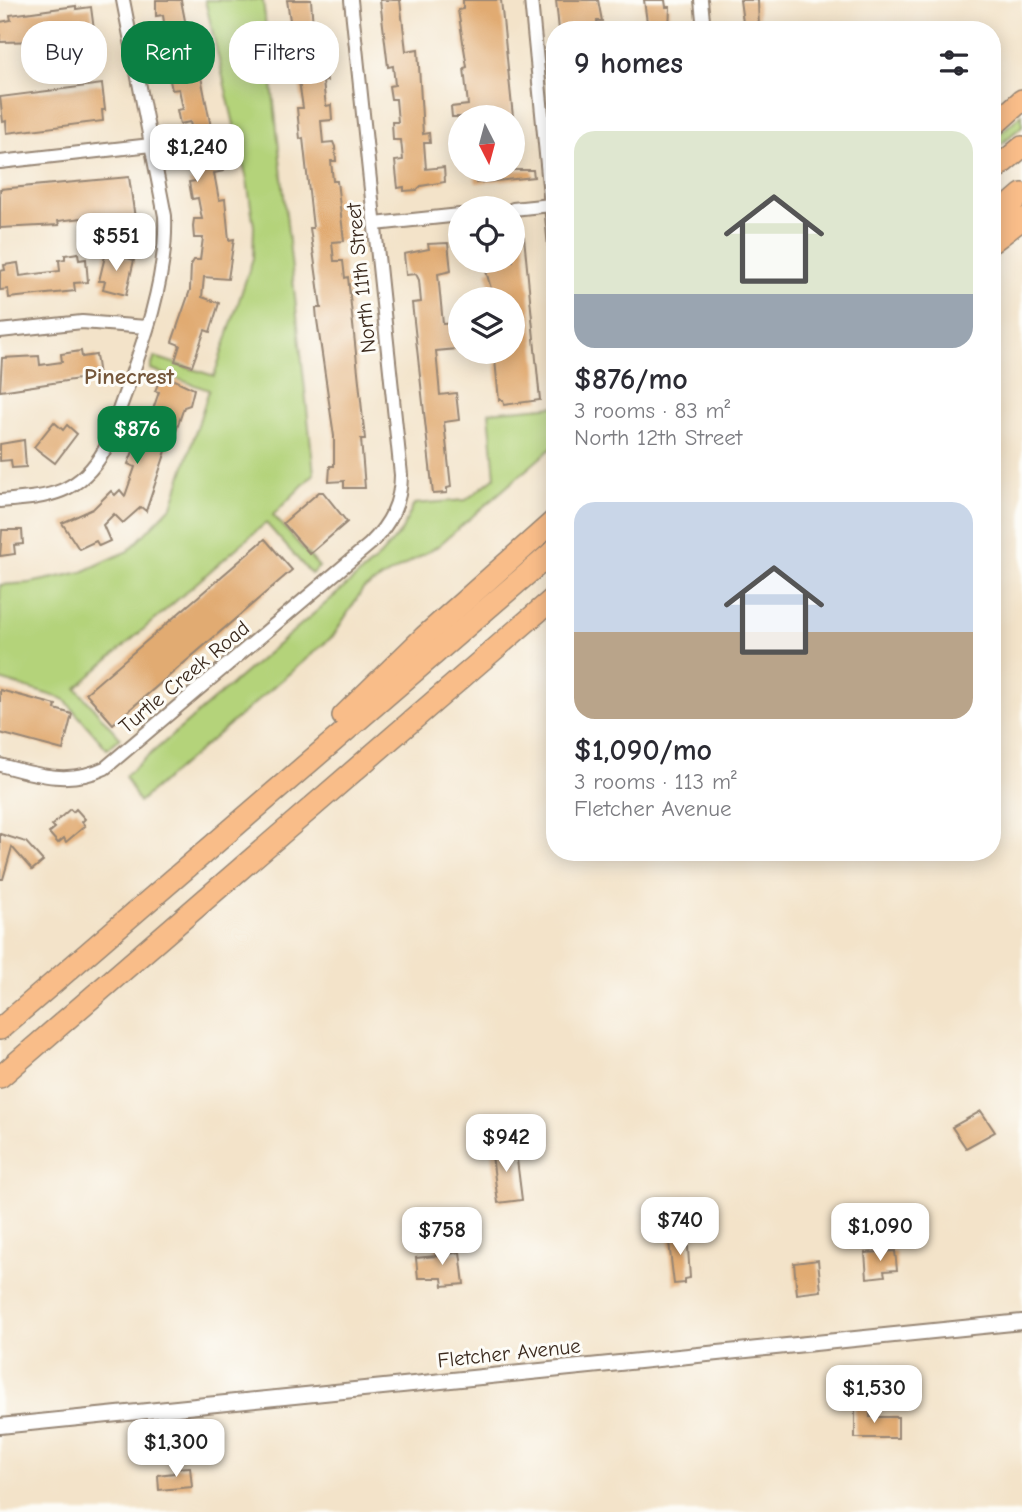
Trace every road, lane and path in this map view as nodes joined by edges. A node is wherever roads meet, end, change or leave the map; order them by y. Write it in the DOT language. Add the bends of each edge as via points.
graph roads {
  1 [pos="123,0"];
  2 [pos="351,0"];
  3 [pos="531,0"];
  4 [pos="701,0"];
  5 [pos="703,21"];
  6 [pos="1022,100"];
  7 [pos="1001,119"];
  8 [pos="151,145"];
  9 [pos="1022,147"];
  10 [pos="546,154"];
  11 [pos="0,162"];
  12 [pos="1001,164"];
  13 [pos="1022,194"];
  14 [pos="546,206"];
  15 [pos="525,208"];
  16 [pos="1001,212"];
  17 [pos="448,216"];
  18 [pos="1022,219"];
  19 [pos="375,224"];
  20 [pos="1001,235"];
  21 [pos="146,327"];
  22 [pos="0,331"];
  23 [pos="0,501"];
  24 [pos="546,528"];
  25 [pos="370,544"];
  26 [pos="546,558"];
  27 [pos="546,605"];
  28 [pos="0,765"];
  29 [pos="190,866"];
  30 [pos="0,1029"];
  31 [pos="0,1077"];
  32 [pos="1022,1322"];
  33 [pos="0,1426"];
  1 -- 8 [label="street"];
  2 -- 19 [label="street, North 11th Street"];
  3 -- 10 [label="street"];
  4 -- 5 [label="street"];
  6 -- 7 [label="highway"];
  8 -- 11 [label="street"];
  8 -- 21 [label="street" via="166,242 160,283"];
  9 -- 12 [label="highway"];
  13 -- 16 [label="highway"];
  14 -- 15 [label="street"];
  17 -- 19 [label="street"];
  18 -- 20 [label="highway"];
  19 -- 25 [label="street, North 11th Street" via="401,475 393,514"];
  21 -- 22 [label="street" via="82,322"];
  21 -- 23 [label="street" via="97,464 79,481 43,498"];
  24 -- 29 [label="highway" via="424,637"];
  25 -- 28 [label="street, Turtle Creek Road" via="105,768 59,779"];
  26 -- 29 [label="highway"];
  27 -- 31 [label="highway"];
  29 -- 30 [label="highway"];
  32 -- 33 [label="street, Fletcher Avenue"];
}
